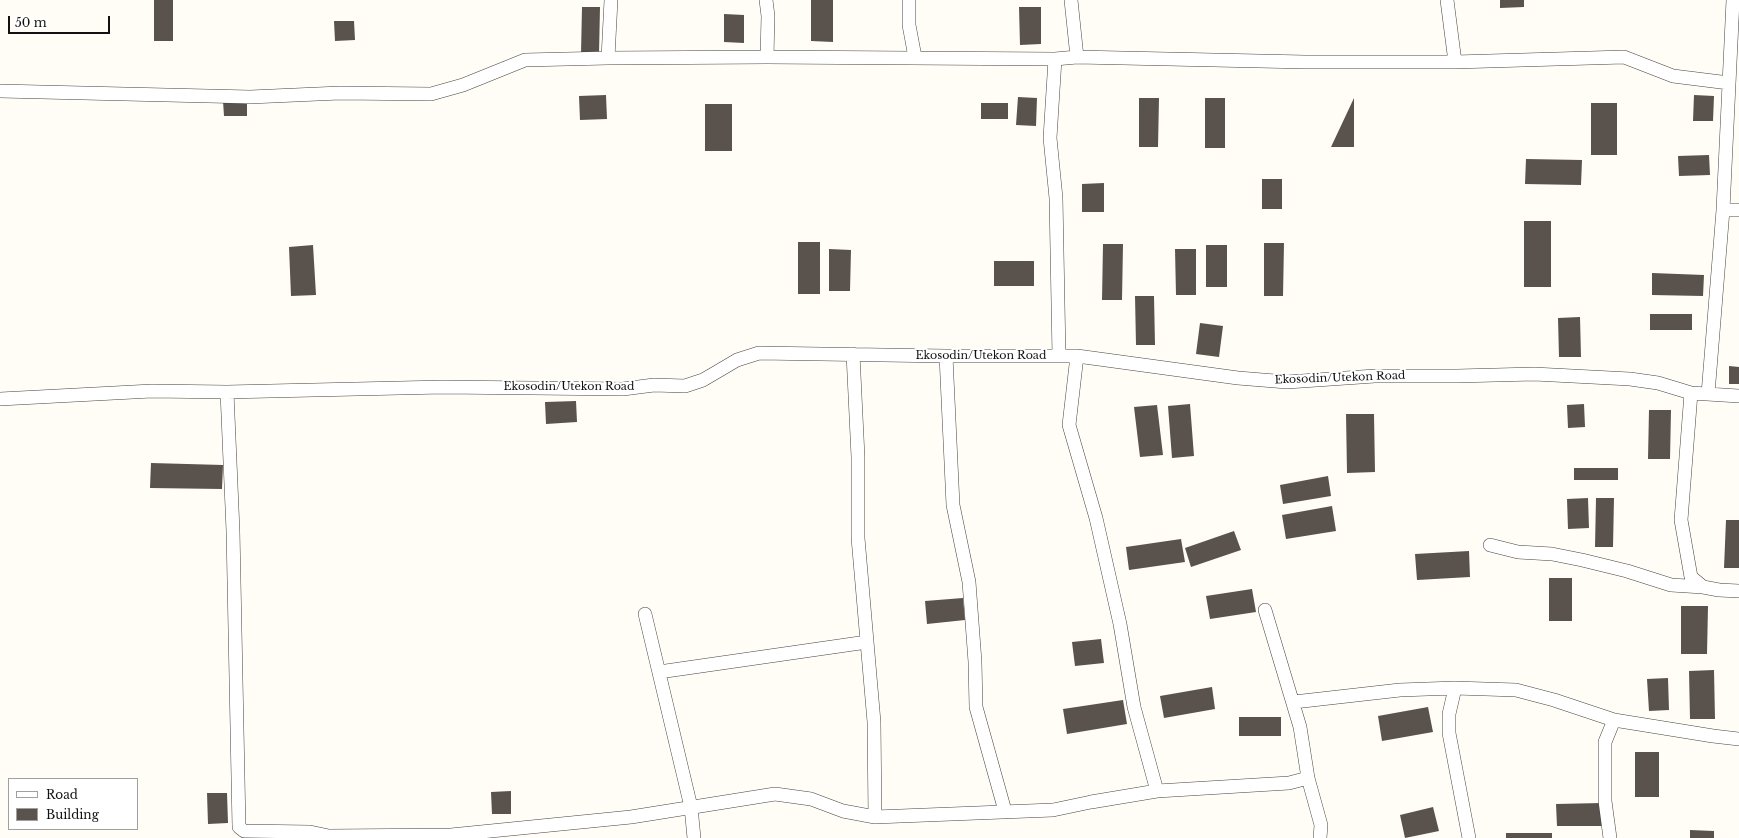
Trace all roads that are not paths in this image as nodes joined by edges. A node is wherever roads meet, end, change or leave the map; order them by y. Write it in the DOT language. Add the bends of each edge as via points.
graph roads {
  1 [pos="611,0"];
  2 [pos="766,0"];
  3 [pos="909,0"];
  4 [pos="1071,0"];
  5 [pos="1447,0"];
  6 [pos="1733,0"];
  7 [pos="767,57"];
  8 [pos="915,57"];
  9 [pos="1076,57"];
  10 [pos="608,58"];
  11 [pos="1055,59"];
  12 [pos="1455,62"];
  13 [pos="1729,82"];
  14 [pos="0,91"];
  15 [pos="1723,210"];
  16 [pos="1739,210"];
  17 [pos="853,354"];
  18 [pos="946,356"];
  19 [pos="1059,356"];
  20 [pos="1076,356"];
  21 [pos="228,392"];
  22 [pos="1691,394"];
  23 [pos="1708,394"];
  24 [pos="1739,396"];
  25 [pos="0,399"];
  26 [pos="1490,545"];
  27 [pos="1703,587"];
  28 [pos="1739,591"];
  29 [pos="1265,610"];
  30 [pos="645,614"];
  31 [pos="866,642"];
  32 [pos="658,672"];
  33 [pos="1455,688"];
  34 [pos="1294,702"];
  35 [pos="1614,720"];
  36 [pos="1739,739"];
  37 [pos="1308,778"];
  38 [pos="1156,791"];
  39 [pos="691,807"];
  40 [pos="1005,811"];
  41 [pos="875,817"];
  42 [pos="394,836"];
  43 [pos="694,838"];
  44 [pos="1320,838"];
  45 [pos="1469,838"];
  46 [pos="1610,838"];
  1 -- 10 [label="street"];
  2 -- 7 [label="street"];
  3 -- 8 [label="street" via="909,24"];
  4 -- 9 [label="street"];
  5 -- 12 [label="street"];
  6 -- 13 [label="street"];
  7 -- 8 [label="street"];
  7 -- 10 [label="street"];
  8 -- 11 [label="street"];
  9 -- 11 [label="street"];
  9 -- 12 [label="street"];
  10 -- 14 [label="street" via="525,60 430,94 340,93 250,97"];
  11 -- 19 [label="street" via="1050,138 1056,198"];
  12 -- 13 [label="street" via="1624,57 1673,76"];
  13 -- 15 [label="street"];
  15 -- 16 [label="street"];
  15 -- 23 [label="street"];
  17 -- 18 [label="street, Ekosodin/Utekon Road"];
  17 -- 21 [label="street, Ekosodin/Utekon Road" via="759,353 737,360 702,380 685,386 654,385 623,389 443,387"];
  17 -- 31 [label="street" via="858,457 858,538"];
  18 -- 19 [label="street, Ekosodin/Utekon Road"];
  18 -- 40 [label="street" via="953,505 969,582 976,707"];
  19 -- 20 [label="street, Ekosodin/Utekon Road"];
  20 -- 22 [label="street, Ekosodin/Utekon Road" via="1238,378 1287,382 1375,376 1534,374 1630,379 1658,383"];
  20 -- 38 [label="street" via="1069,425 1096,518 1120,624 1134,707"];
  21 -- 25 [label="street, Ekosodin/Utekon Road" via="152,391"];
  21 -- 42 [label="street" via="239,827 247,831 310,832 329,836"];
  22 -- 23 [label="street, Ekosodin/Utekon Road"];
  22 -- 27 [label="street" via="1681,520 1691,577"];
  23 -- 24 [label="street, Ekosodin/Utekon Road"];
  26 -- 27 [label="street" via="1518,552 1552,554 1582,560 1671,585"];
  27 -- 28 [label="street"];
  29 -- 34 [label="street"];
  30 -- 32 [label="street"];
  31 -- 32 [label="street"];
  31 -- 41 [label="street" via="874,722"];
  32 -- 39 [label="street"];
  33 -- 34 [label="street" via="1400,690"];
  33 -- 35 [label="street" via="1516,690"];
  33 -- 45 [label="street" via="1449,714 1449,734"];
  34 -- 37 [label="street"];
  35 -- 36 [label="street"];
  35 -- 46 [label="street" via="1605,742 1605,801"];
  37 -- 38 [label="street" via="1290,783"];
  37 -- 44 [label="street" via="1321,825"];
  38 -- 40 [label="street" via="1053,810"];
  39 -- 41 [label="street" via="775,794 811,799 843,811"];
  39 -- 42 [label="street" via="631,817 451,836"];
  39 -- 43 [label="street"];
  40 -- 41 [label="street"];
}
